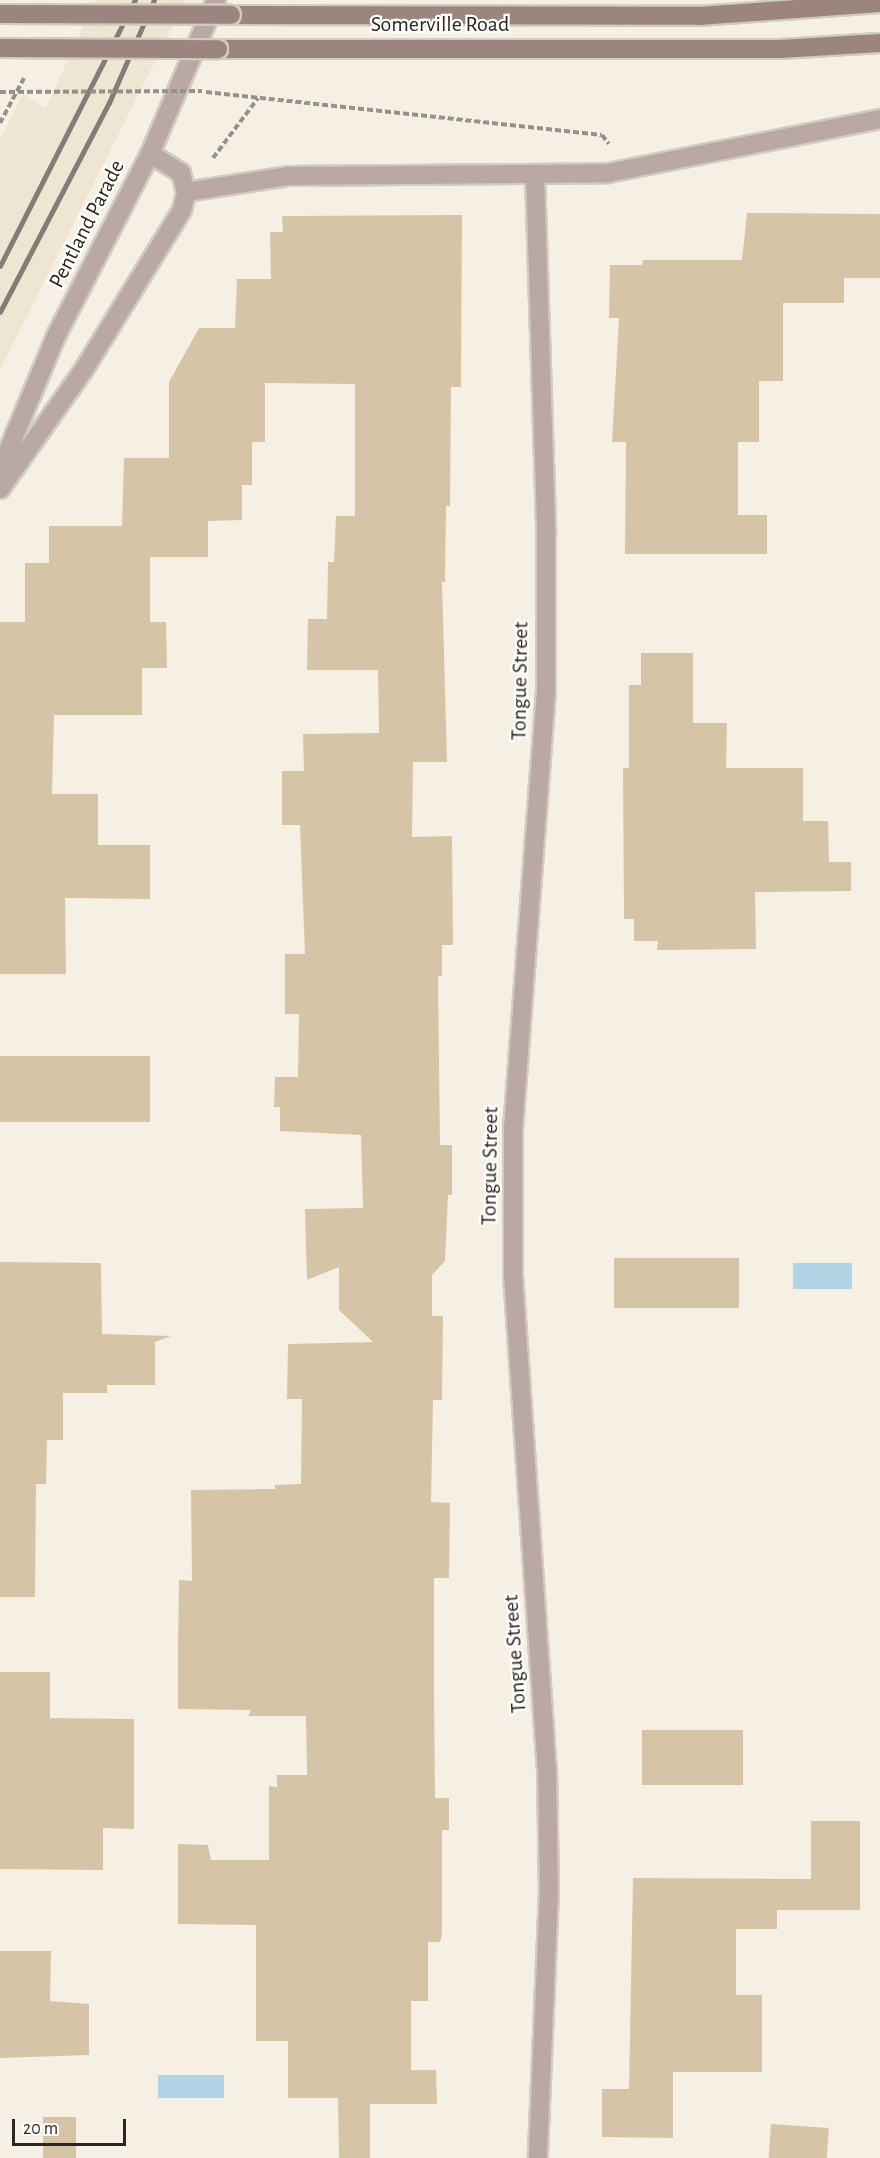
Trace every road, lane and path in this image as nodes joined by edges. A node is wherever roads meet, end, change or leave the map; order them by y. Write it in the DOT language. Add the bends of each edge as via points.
graph roads {
  1 [pos="216,0"];
  2 [pos="880,3"];
  3 [pos="0,14"];
  4 [pos="880,43"];
  5 [pos="0,48"];
  6 [pos="0,92"];
  7 [pos="258,98"];
  8 [pos="880,119"];
  9 [pos="150,154"];
  10 [pos="216,154"];
  11 [pos="623,171"];
  12 [pos="535,175"];
  13 [pos="186,192"];
  14 [pos="0,470"];
  15 [pos="0,489"];
  16 [pos="538,2158"];
  1 -- 9 [label="street, Pentland Parade"];
  2 -- 3 [label="main road, Somerville Road, bridge" via="699,16"];
  4 -- 5 [label="main road, Somerville Road, bridge" via="780,49"];
  6 -- 7 [label="path, bridge" via="202,91"];
  7 -- 10 [label="path"];
  7 -- 11 [label="path" via="602,135"];
  8 -- 11 [label="street"];
  9 -- 13 [label="street" via="181,173"];
  9 -- 14 [label="street, Pentland Parade" via="57,334"];
  11 -- 12 [label="street"];
  12 -- 13 [label="street" via="288,176"];
  12 -- 16 [label="street, Tongue Street" via="546,533 546,691 513,1129 513,1274 547,1767 549,1890"];
  13 -- 15 [label="street" via="178,216 83,371"];
}
